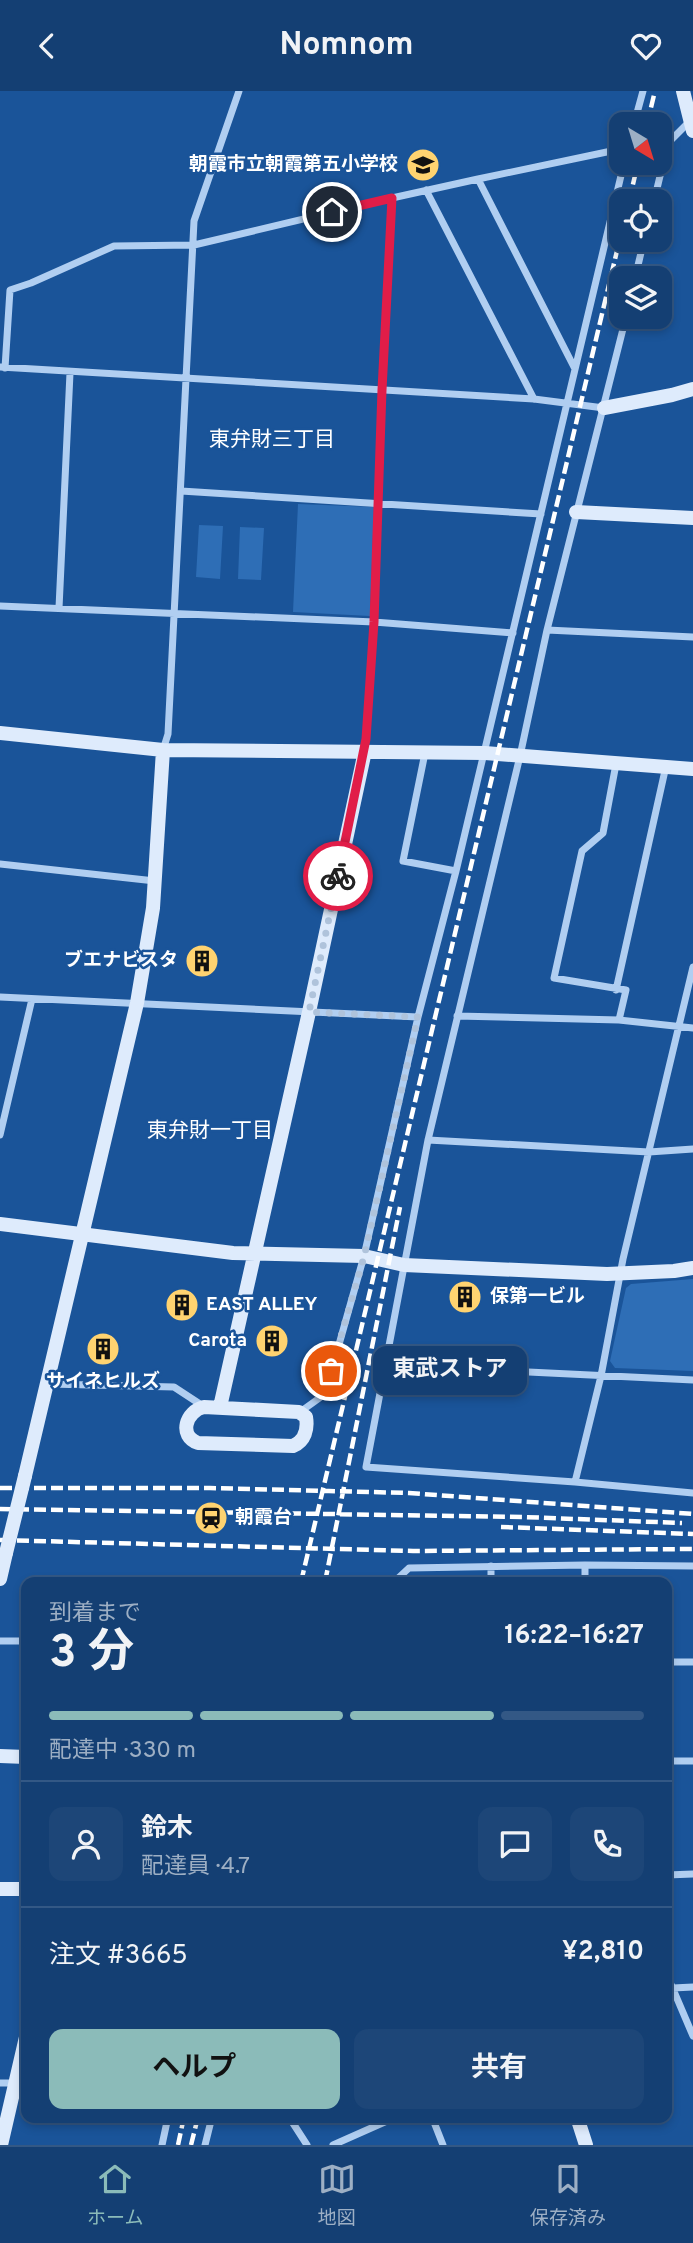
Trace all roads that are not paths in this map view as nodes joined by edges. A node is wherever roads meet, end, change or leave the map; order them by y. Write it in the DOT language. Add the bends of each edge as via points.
graph roads {
  1 [pos="239,91"];
  2 [pos="643,91"];
  3 [pos="683,91"];
  4 [pos="637,112"];
  5 [pos="691,126"];
  6 [pos="672,139"];
  7 [pos="609,152"];
  8 [pos="621,175"];
  9 [pos="478,179"];
  10 [pos="426,190"];
  11 [pos="392,198"];
  12 [pos="194,245"];
  13 [pos="623,329"];
  14 [pos="3,368"];
  15 [pos="575,369"];
  16 [pos="70,373"];
  17 [pos="186,377"];
  18 [pos="693,389"];
  19 [pos="382,390"];
  20 [pos="534,399"];
  21 [pos="569,402"];
  22 [pos="604,408"];
  23 [pos="181,491"];
  24 [pos="378,503"];
  25 [pos="576,512"];
  26 [pos="541,514"];
  27 [pos="693,518"];
  28 [pos="0,605"];
  29 [pos="59,608"];
  30 [pos="174,614"];
  31 [pos="374,622"];
  32 [pos="547,630"];
  33 [pos="513,633"];
  34 [pos="693,637"];
  35 [pos="0,733"];
  36 [pos="163,750"];
  37 [pos="365,751"];
  38 [pos="425,752"];
  39 [pos="485,753"];
  40 [pos="520,756"];
  41 [pos="617,763"];
  42 [pos="666,766"];
  43 [pos="693,769"];
  44 [pos="0,864"];
  45 [pos="456,871"];
  46 [pos="155,881"];
  47 [pos="693,967"];
  48 [pos="616,990"];
  49 [pos="0,997"];
  50 [pos="32,999"];
  51 [pos="137,1003"];
  52 [pos="309,1012"];
  53 [pos="457,1016"];
  54 [pos="418,1017"];
  55 [pos="619,1020"];
  56 [pos="680,1025"];
  57 [pos="693,1028"];
  58 [pos="0,1135"];
  59 [pos="428,1140"];
  60 [pos="693,1149"];
  61 [pos="649,1152"];
  62 [pos="0,1224"];
  63 [pos="84,1233"];
  64 [pos="252,1255"];
  65 [pos="364,1257"];
  66 [pos="404,1265"];
  67 [pos="693,1268"];
  68 [pos="621,1275"];
  69 [pos="386,1365"];
  70 [pos="601,1376"];
  71 [pos="693,1380"];
  72 [pos="49,1384"];
  73 [pos="204,1407"];
  74 [pos="220,1407"];
  75 [pos="299,1412"];
  76 [pos="575,1482"];
  77 [pos="693,1493"];
  78 [pos="585,1565"];
  79 [pos="491,1566"];
  80 [pos="693,1566"];
  81 [pos="400,1577"];
  82 [pos="491,1577"];
  83 [pos="585,1577"];
  84 [pos="0,1580"];
  85 [pos="0,1641"];
  86 [pos="21,1641"];
  87 [pos="672,1662"];
  88 [pos="693,1662"];
  89 [pos="0,1756"];
  90 [pos="21,1757"];
  91 [pos="672,1761"];
  92 [pos="693,1761"];
  93 [pos="693,1874"];
  94 [pos="672,1875"];
  95 [pos="0,1889"];
  96 [pos="21,1889"];
  97 [pos="693,1987"];
  98 [pos="672,1989"];
  99 [pos="672,1993"];
  100 [pos="693,2036"];
  101 [pos="0,2083"];
  102 [pos="21,2083"];
  103 [pos="167,2123"];
  104 [pos="210,2123"];
  105 [pos="293,2123"];
  106 [pos="382,2123"];
  107 [pos="434,2123"];
  108 [pos="579,2123"];
  109 [pos="1,2145"];
  110 [pos="162,2145"];
  111 [pos="205,2145"];
  112 [pos="307,2145"];
  113 [pos="333,2145"];
  114 [pos="443,2145"];
  115 [pos="586,2145"];
  1 -- 12 [label="street" via="194,221"];
  2 -- 4 [label="street"];
  3 -- 5 [label="street"];
  5 -- 6 [label="street"];
  7 -- 9 [label="street"];
  8 -- 15 [label="street"];
  9 -- 10 [label="street"];
  9 -- 15 [label="street"];
  10 -- 11 [label="street"];
  10 -- 20 [label="street"];
  11 -- 12 [label="street"];
  11 -- 19 [label="street"];
  12 -- 14 [label="street" via="114,246 10,290"];
  12 -- 17 [label="street"];
  13 -- 22 [label="street"];
  14 -- 16 [label="street"];
  15 -- 21 [label="street"];
  16 -- 17 [label="street"];
  16 -- 29 [label="street"];
  17 -- 19 [label="street"];
  17 -- 23 [label="street"];
  18 -- 22 [label="street"];
  19 -- 20 [label="street"];
  19 -- 24 [label="street"];
  20 -- 21 [label="street"];
  21 -- 22 [label="street"];
  21 -- 26 [label="street"];
  22 -- 25 [label="street"];
  23 -- 24 [label="street"];
  23 -- 30 [label="street"];
  24 -- 26 [label="street"];
  24 -- 31 [label="street"];
  25 -- 27 [label="street"];
  25 -- 32 [label="street"];
  26 -- 33 [label="street"];
  28 -- 29 [label="street"];
  29 -- 30 [label="street"];
  30 -- 31 [label="street"];
  30 -- 36 [label="street" via="168,734"];
  31 -- 33 [label="street"];
  31 -- 37 [label="street"];
  32 -- 34 [label="street"];
  32 -- 40 [label="street"];
  33 -- 39 [label="street"];
  35 -- 36 [label="street"];
  36 -- 37 [label="street"];
  36 -- 46 [label="street"];
  37 -- 38 [label="street"];
  37 -- 52 [label="street"];
  38 -- 39 [label="street"];
  38 -- 45 [label="street" via="403,861"];
  39 -- 40 [label="street"];
  39 -- 45 [label="street"];
  40 -- 41 [label="street"];
  40 -- 53 [label="street"];
  41 -- 42 [label="street"];
  41 -- 48 [label="street" via="603,833 582,851 554,978"];
  42 -- 43 [label="street"];
  42 -- 48 [label="street"];
  44 -- 46 [label="street"];
  45 -- 54 [label="street"];
  46 -- 51 [label="street"];
  47 -- 56 [label="street"];
  48 -- 55 [label="street" via="626,990"];
  49 -- 50 [label="street"];
  50 -- 51 [label="street"];
  50 -- 58 [label="street"];
  51 -- 52 [label="street"];
  51 -- 63 [label="street"];
  52 -- 54 [label="street"];
  52 -- 64 [label="street"];
  53 -- 55 [label="street"];
  53 -- 59 [label="street"];
  54 -- 65 [label="street"];
  55 -- 56 [label="street"];
  56 -- 57 [label="street"];
  56 -- 61 [label="street"];
  59 -- 61 [label="street"];
  59 -- 66 [label="street"];
  60 -- 61 [label="street"];
  61 -- 68 [label="street"];
  62 -- 63 [label="street"];
  63 -- 64 [label="street"];
  63 -- 72 [label="street"];
  64 -- 65 [label="street"];
  64 -- 74 [label="street"];
  65 -- 66 [label="street"];
  65 -- 75 [label="street" via="325,1394"];
  66 -- 68 [label="street"];
  66 -- 69 [label="street"];
  67 -- 68 [label="street"];
  68 -- 70 [label="street"];
  69 -- 70 [label="street"];
  69 -- 76 [label="street" via="366,1467"];
  70 -- 71 [label="street"];
  70 -- 76 [label="street"];
  72 -- 73 [label="street" via="174,1387"];
  72 -- 84 [label="street, bridge"];
  73 -- 74 [label="street"];
  73 -- 75 [label="street" via="188,1418 189,1438 198,1443 293,1446 305,1433 306,1417"];
  74 -- 75 [label="street"];
  76 -- 77 [label="street"];
  78 -- 79 [label="street"];
  78 -- 80 [label="street"];
  78 -- 83 [label="street"];
  79 -- 81 [label="street" via="410,1568"];
  79 -- 82 [label="street"];
  85 -- 86 [label="street"];
  87 -- 88 [label="street"];
  89 -- 90 [label="street"];
  91 -- 92 [label="street"];
  93 -- 94 [label="street"];
  95 -- 96 [label="street"];
  97 -- 98 [label="street"];
  99 -- 100 [label="street"];
  101 -- 102 [label="street"];
  102 -- 109 [label="street"];
  103 -- 110 [label="street"];
  104 -- 111 [label="street"];
  105 -- 112 [label="street"];
  106 -- 113 [label="street"];
  107 -- 114 [label="street"];
  108 -- 115 [label="street"];
}
